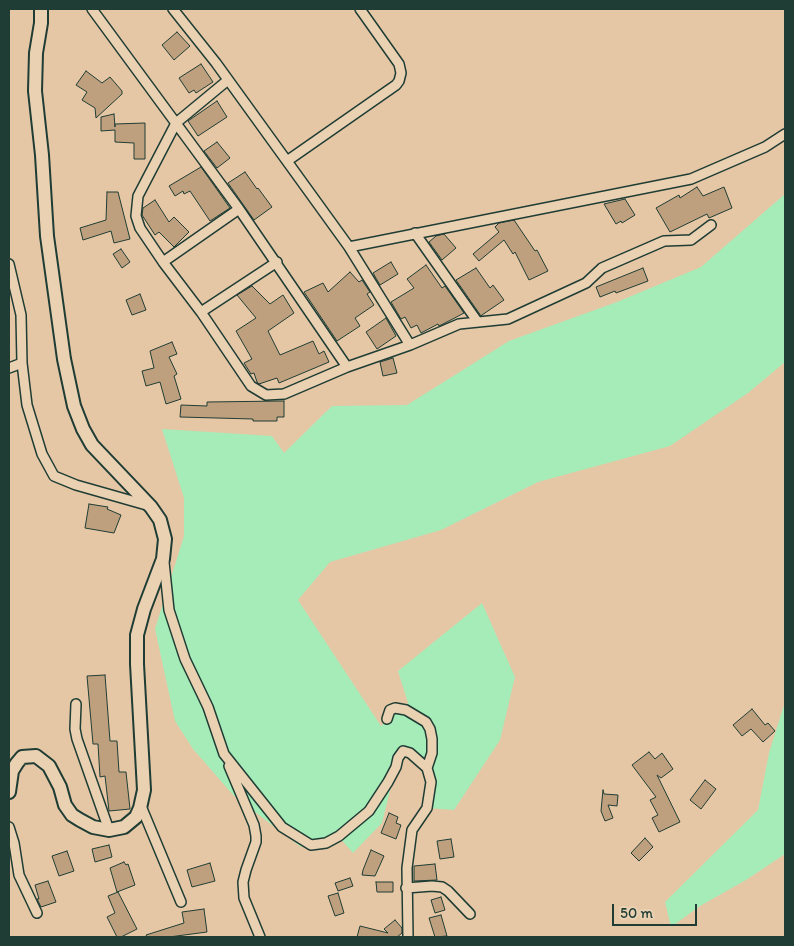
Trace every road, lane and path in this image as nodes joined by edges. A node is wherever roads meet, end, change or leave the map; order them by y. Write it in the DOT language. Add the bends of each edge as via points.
graph roads {
  1 [pos="41,9"];
  2 [pos="92,9"];
  3 [pos="173,9"];
  4 [pos="360,9"];
  5 [pos="228,80"];
  6 [pos="176,123"];
  7 [pos="785,134"];
  8 [pos="287,161"];
  9 [pos="239,209"];
  10 [pos="711,225"];
  11 [pos="415,234"];
  12 [pos="348,247"];
  13 [pos="163,262"];
  14 [pos="276,262"];
  15 [pos="9,264"];
  16 [pos="201,312"];
  17 [pos="477,321"];
  18 [pos="410,345"];
  19 [pos="22,363"];
  20 [pos="347,367"];
  21 [pos="9,368"];
  22 [pos="151,507"];
  23 [pos="163,559"];
  24 [pos="76,704"];
  25 [pos="386,719"];
  26 [pos="224,754"];
  27 [pos="427,768"];
  28 [pos="9,792"];
  29 [pos="141,806"];
  30 [pos="9,826"];
  31 [pos="109,830"];
  32 [pos="406,888"];
  33 [pos="181,902"];
  34 [pos="37,913"];
  35 [pos="470,914"];
  36 [pos="260,937"];
  37 [pos="408,937"];
  1 -- 22 [label="main road" via="35,91 47,236 64,359 74,406 92,445"];
  2 -- 6 [label="street"];
  3 -- 5 [label="street"];
  4 -- 8 [label="street" via="399,64 399,81"];
  5 -- 6 [label="street"];
  5 -- 8 [label="street"];
  6 -- 9 [label="street"];
  6 -- 13 [label="street" via="136,202 138,222"];
  7 -- 11 [label="street" via="765,147 691,179"];
  8 -- 12 [label="street"];
  9 -- 13 [label="street"];
  9 -- 14 [label="street"];
  10 -- 17 [label="street" via="691,240 664,241 602,268 586,283 508,319"];
  11 -- 12 [label="street"];
  11 -- 17 [label="street"];
  12 -- 18 [label="street"];
  13 -- 16 [label="street"];
  14 -- 16 [label="street"];
  14 -- 20 [label="street"];
  15 -- 19 [label="street" via="21,315"];
  16 -- 20 [label="street" via="251,386 266,395 284,394"];
  17 -- 18 [label="street" via="459,324"];
  18 -- 20 [label="street"];
  19 -- 21 [label="street"];
  19 -- 22 [label="street" via="27,405 42,454 54,476 76,486"];
  22 -- 23 [label="main road" via="165,532"];
  23 -- 26 [label="street" via="169,610 185,659 208,707"];
  23 -- 29 [label="main road" via="137,635 144,790"];
  24 -- 31 [label="street" via="77,739"];
  25 -- 27 [label="street" via="390,710 395,708 406,710 426,722 432,739"];
  26 -- 27 [label="street" via="282,827 311,844 326,843 369,811 403,751 410,752"];
  26 -- 36 [label="street" via="254,825 256,836 243,882 244,898"];
  27 -- 32 [label="street" via="431,782 427,808 412,830"];
  28 -- 31 [label="main road" via="12,771 17,762 22,757 36,756 50,766 72,815 93,827"];
  29 -- 31 [label="main road" via="136,817 124,827"];
  29 -- 33 [label="street"];
  30 -- 34 [label="street" via="19,875"];
  32 -- 35 [label="street" via="442,887"];
  32 -- 37 [label="street"];
}
